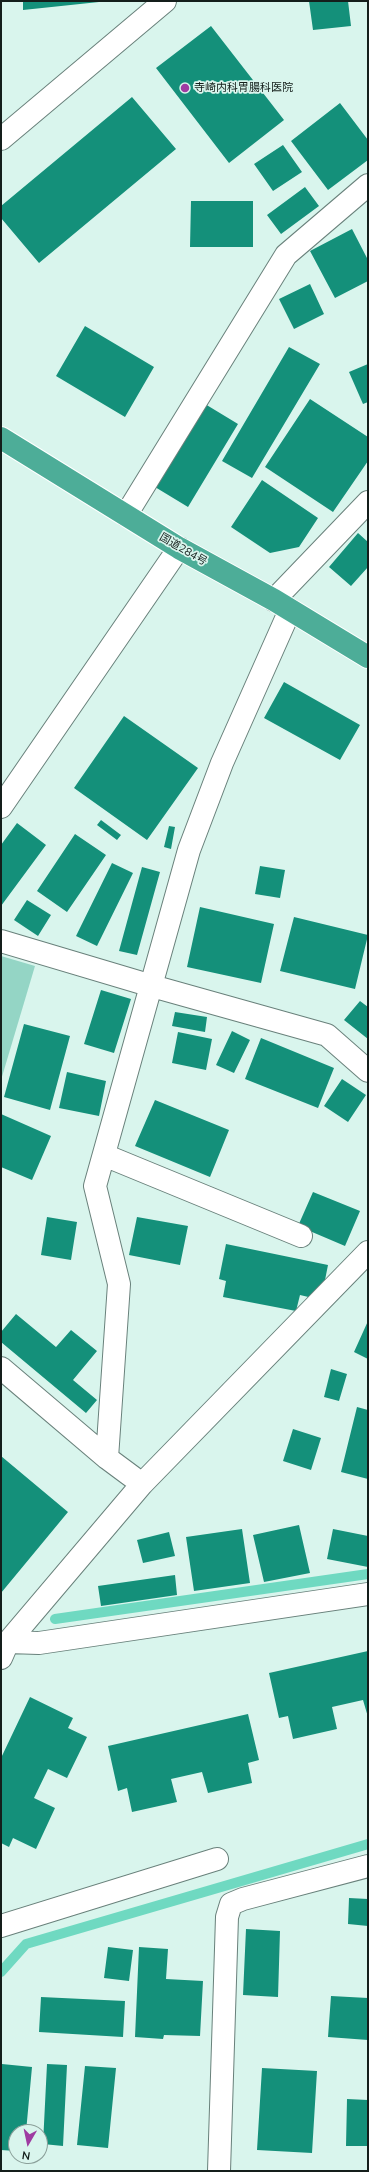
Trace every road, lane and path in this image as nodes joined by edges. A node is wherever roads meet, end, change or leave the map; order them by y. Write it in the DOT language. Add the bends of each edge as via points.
graph roads {
  1 [pos="165,1"];
  2 [pos="1,139"];
  3 [pos="368,185"];
  4 [pos="1,438"];
  5 [pos="368,502"];
  6 [pos="126,515"];
  7 [pos="179,548"];
  8 [pos="282,605"];
  9 [pos="368,657"];
  10 [pos="1,807"];
  11 [pos="1,941"];
  12 [pos="152,986"];
  13 [pos="368,1071"];
  14 [pos="104,1155"];
  15 [pos="301,1236"];
  16 [pos="368,1252"];
  17 [pos="1,1368"];
  18 [pos="107,1458"];
  19 [pos="142,1484"];
  20 [pos="368,1594"];
  21 [pos="5,1650"];
  22 [pos="217,1859"];
  23 [pos="368,1866"];
  24 [pos="1,1926"];
  25 [pos="219,2171"];
  1 -- 2 [label="street"];
  3 -- 6 [label="street" via="286,255"];
  4 -- 6 [label="highway, 国道284号"];
  5 -- 8 [label="street"];
  6 -- 7 [label="highway, 国道284号"];
  7 -- 8 [label="highway, 国道284号"];
  7 -- 10 [label="street"];
  8 -- 9 [label="highway, 国道284号"];
  8 -- 12 [label="street" via="189,850"];
  11 -- 12 [label="street"];
  12 -- 13 [label="street" via="327,1035"];
  12 -- 14 [label="street"];
  14 -- 15 [label="street"];
  14 -- 18 [label="street" via="95,1186 119,1284"];
  16 -- 19 [label="street"];
  17 -- 18 [label="street"];
  18 -- 19 [label="street"];
  19 -- 21 [label="street"];
  20 -- 21 [label="street"];
  22 -- 24 [label="street"];
  23 -- 25 [label="street" via="231,1904 227,1917"];
}
